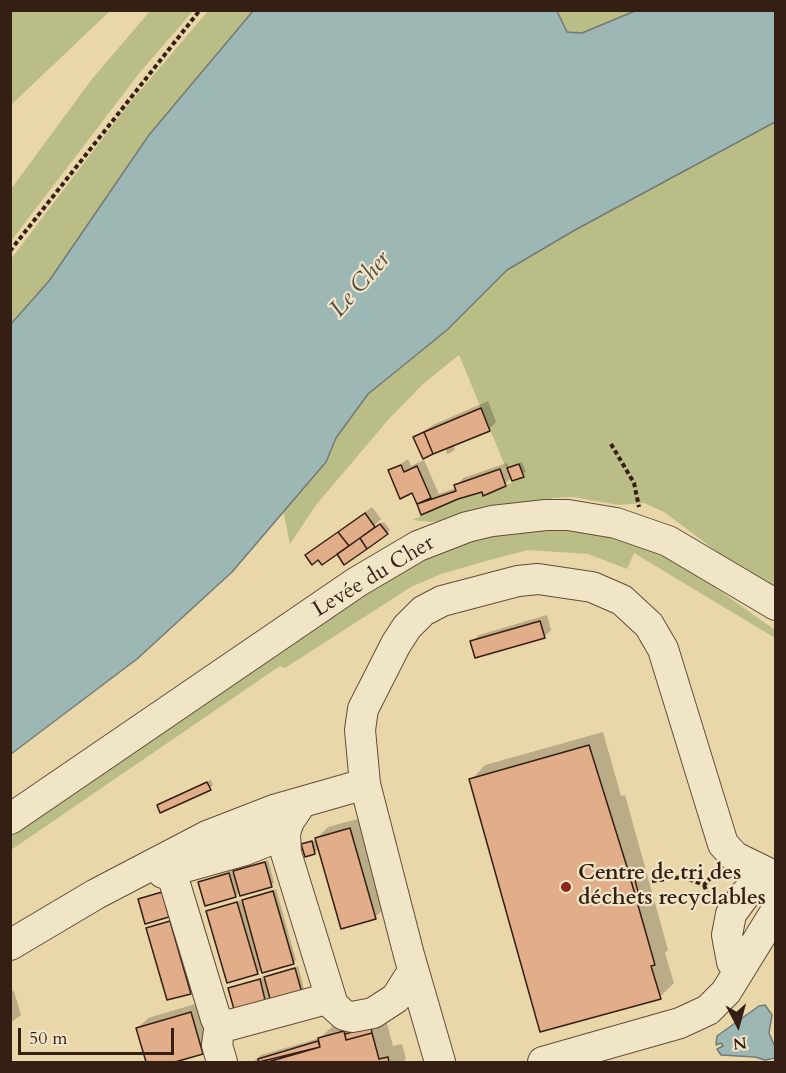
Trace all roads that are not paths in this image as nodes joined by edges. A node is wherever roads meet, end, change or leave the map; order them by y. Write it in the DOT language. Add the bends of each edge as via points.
graph roads {
  1 [pos="776,605"];
  2 [pos="365,784"];
  3 [pos="296,812"];
  4 [pos="10,819"];
  5 [pos="171,871"];
  6 [pos="776,877"];
  7 [pos="119,882"];
  8 [pos="776,885"];
  9 [pos="776,911"];
  10 [pos="10,945"];
  11 [pos="776,947"];
  12 [pos="732,962"];
  13 [pos="413,971"];
  14 [pos="330,998"];
  15 [pos="718,1002"];
  16 [pos="219,1023"];
  17 [pos="561,1060"];
  18 [pos="222,1062"];
  19 [pos="440,1062"];
  1 -- 4 [label="street, Levée du Cher" via="668,541 642,531 591,519 546,515 475,525 418,546 357,582"];
  2 -- 3 [label="street"];
  2 -- 6 [label="street" via="360,730 363,709 406,627 423,611 442,601 518,581 571,582 622,600 649,625 658,639 718,834 735,857"];
  2 -- 13 [label="street"];
  3 -- 5 [label="street" via="265,842"];
  3 -- 7 [label="street" via="207,836"];
  3 -- 14 [label="street" via="285,833 286,854"];
  5 -- 7 [label="street"];
  5 -- 16 [label="street"];
  7 -- 10 [label="street"];
  8 -- 12 [label="street" via="747,892 731,914 727,935"];
  9 -- 15 [label="street"];
  11 -- 15 [label="street" via="749,989"];
  13 -- 14 [label="street" via="396,998 373,1013 344,1015"];
  13 -- 19 [label="street"];
  14 -- 16 [label="street" via="230,1025"];
  15 -- 17 [label="street" via="680,1023"];
  16 -- 18 [label="street" via="217,1045"];
}
